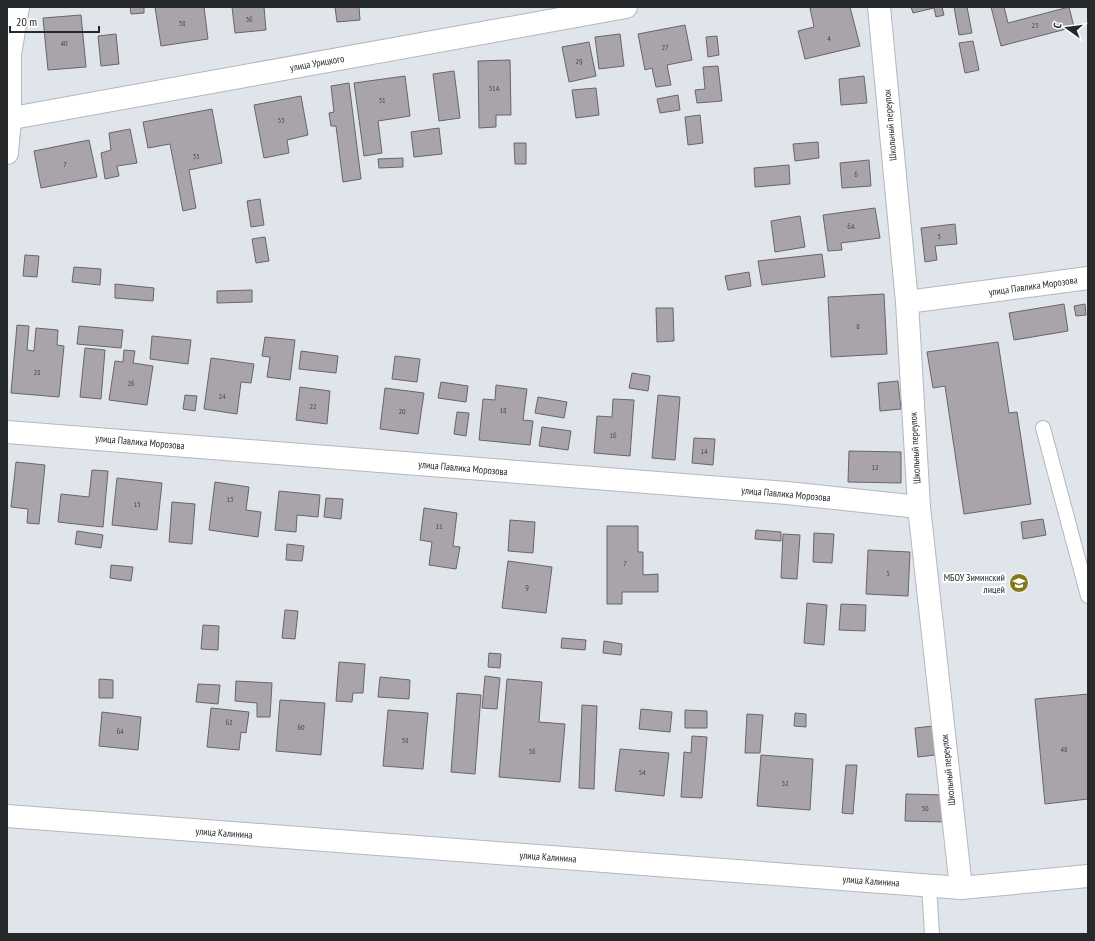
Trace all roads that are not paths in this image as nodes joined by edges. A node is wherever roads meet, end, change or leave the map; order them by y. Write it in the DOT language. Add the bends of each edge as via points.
graph roads {
  1 [pos="18,7"];
  2 [pos="626,7"];
  3 [pos="879,7"];
  4 [pos="9,118"];
  5 [pos="7,153"];
  6 [pos="1088,278"];
  7 [pos="906,302"];
  8 [pos="1043,428"];
  9 [pos="7,432"];
  10 [pos="919,506"];
  11 [pos="1088,596"];
  12 [pos="7,816"];
  13 [pos="1088,876"];
  14 [pos="930,886"];
  15 [pos="961,888"];
  16 [pos="932,934"];
  1 -- 4 [label="street" via="10,54"];
  2 -- 4 [label="street, улица Урицкого"];
  3 -- 7 [label="street, Школьный переулок"];
  4 -- 5 [label="street"];
  6 -- 7 [label="street, улица Павлика Морозова"];
  7 -- 10 [label="street, Школьный переулок"];
  8 -- 11 [label="lane"];
  9 -- 10 [label="street, улица Павлика Морозова" via="787,493"];
  10 -- 15 [label="street, Школьный переулок"];
  12 -- 14 [label="street, улица Калинина"];
  13 -- 15 [label="street, улица Калинина"];
  14 -- 15 [label="street, улица Калинина"];
  14 -- 16 [label="lane"];
}
